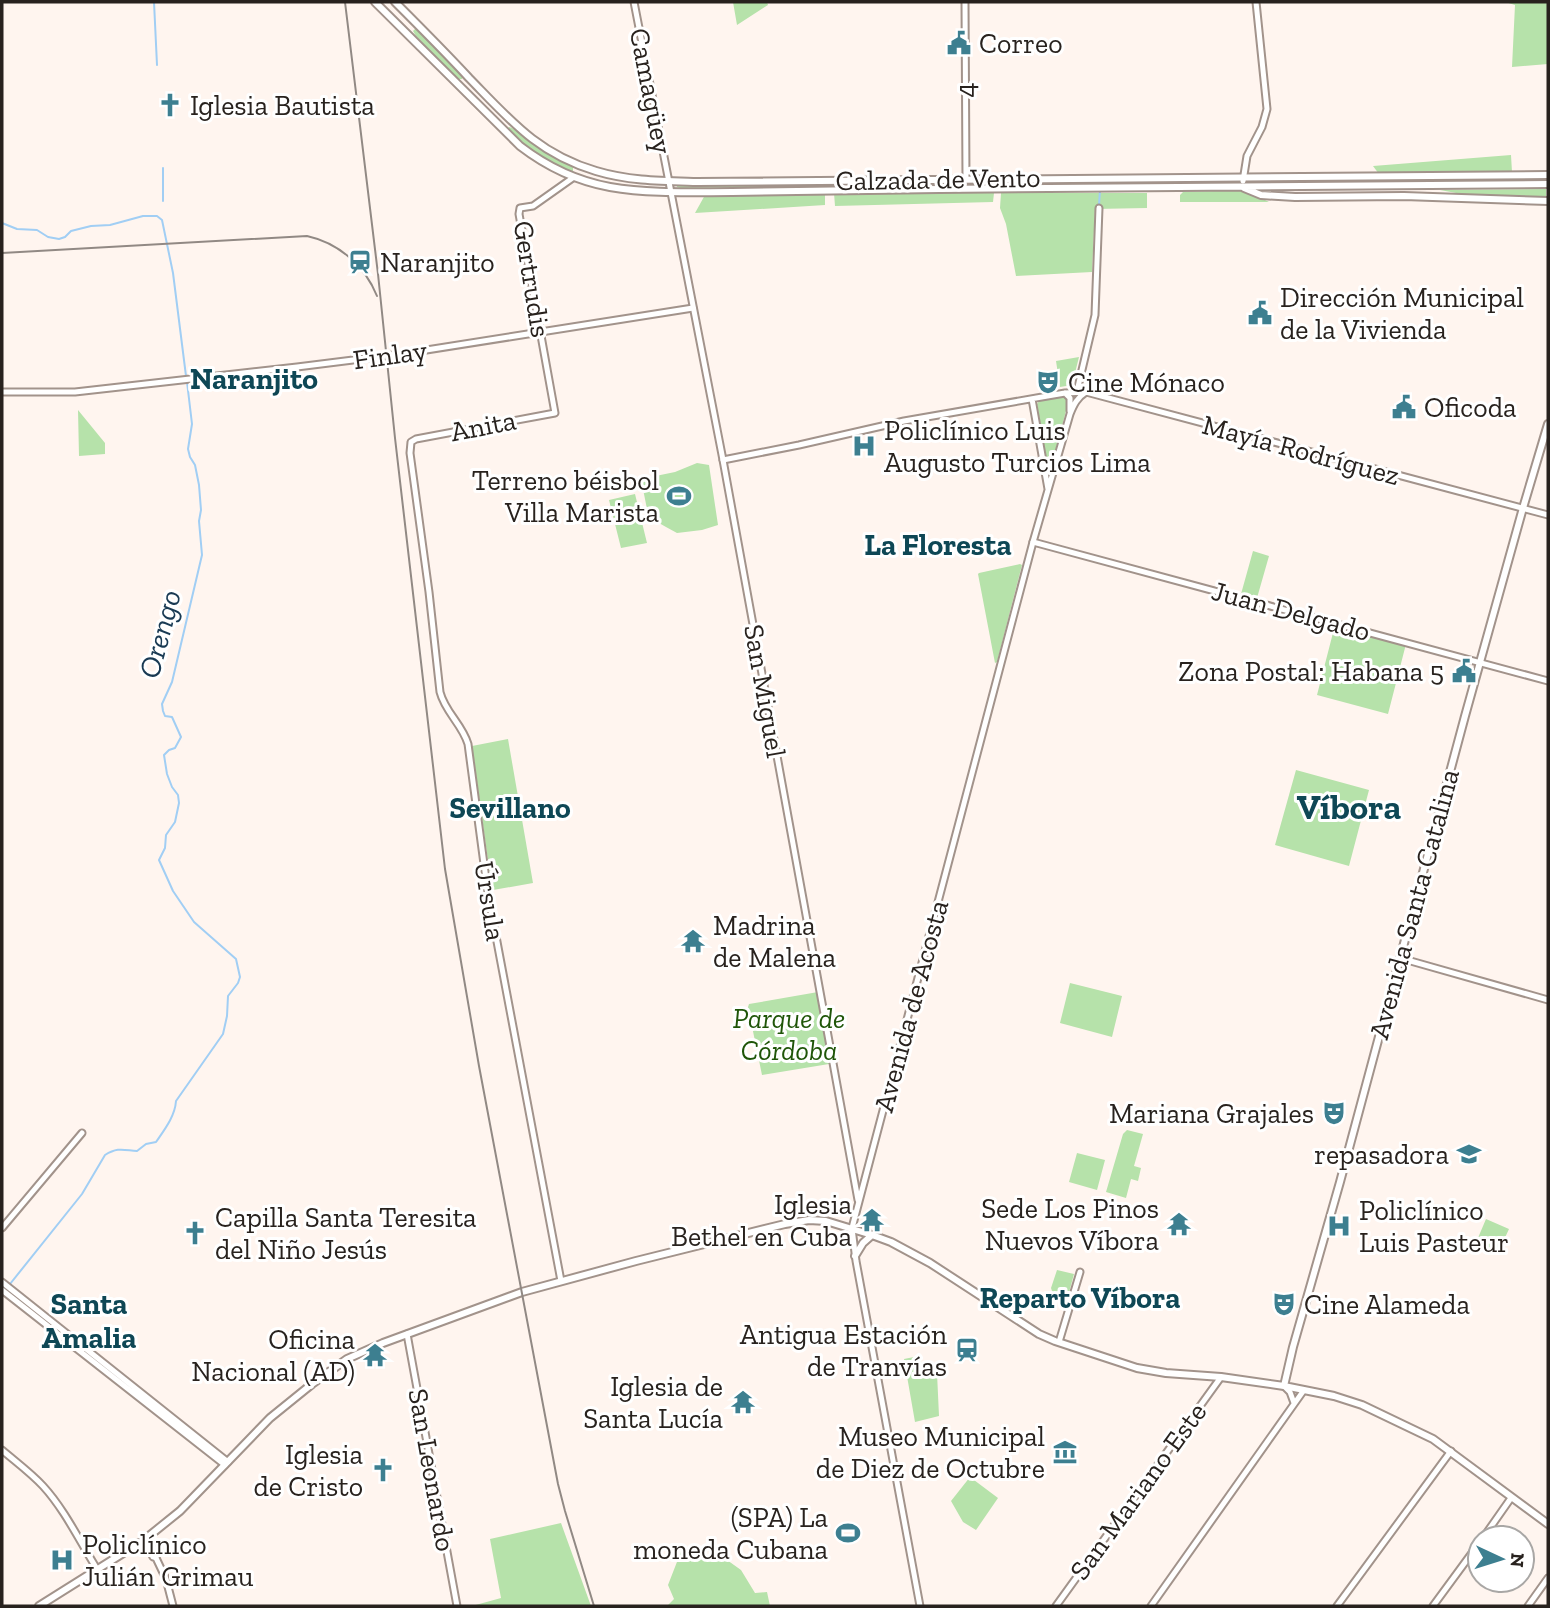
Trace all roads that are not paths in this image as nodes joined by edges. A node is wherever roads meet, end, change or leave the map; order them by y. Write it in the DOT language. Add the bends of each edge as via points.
graph roads {
  1 [pos="375,2"];
  2 [pos="395,2"];
  3 [pos="634,2"];
  4 [pos="965,2"];
  5 [pos="1256,2"];
  6 [pos="416,23"];
  7 [pos="406,33"];
  8 [pos="471,80"];
  9 [pos="461,88"];
  10 [pos="579,166"];
  11 [pos="1548,175"];
  12 [pos="613,176"];
  13 [pos="574,177"];
  14 [pos="1373,177"];
  15 [pos="1243,178"];
  16 [pos="966,179"];
  17 [pos="668,181"];
  18 [pos="1548,184"];
  19 [pos="611,187"];
  20 [pos="1242,187"];
  21 [pos="1403,187"];
  22 [pos="670,192"];
  23 [pos="1464,198"];
  24 [pos="1548,201"];
  25 [pos="1099,208"];
  26 [pos="693,308"];
  27 [pos="541,332"];
  28 [pos="1077,391"];
  29 [pos="2,392"];
  30 [pos="1086,392"];
  31 [pos="1065,393"];
  32 [pos="1032,399"];
  33 [pos="555,413"];
  34 [pos="1070,414"];
  35 [pos="1548,424"];
  36 [pos="411,442"];
  37 [pos="723,460"];
  38 [pos="1048,491"];
  39 [pos="1523,508"];
  40 [pos="1548,515"];
  41 [pos="1034,542"];
  42 [pos="1480,662"];
  43 [pos="1548,681"];
  44 [pos="1399,958"];
  45 [pos="1548,1000"];
  46 [pos="82,1133"];
  47 [pos="859,1202"];
  48 [pos="2,1228"];
  49 [pos="852,1228"];
  50 [pos="872,1234"];
  51 [pos="855,1256"];
  52 [pos="1080,1272"];
  53 [pos="561,1281"];
  54 [pos="3,1285"];
  55 [pos="407,1334"];
  56 [pos="1059,1342"];
  57 [pos="1289,1367"];
  58 [pos="1221,1377"];
  59 [pos="1284,1385"];
  60 [pos="1300,1389"];
  61 [pos="1294,1403"];
  62 [pos="2,1450"];
  63 [pos="1451,1451"];
  64 [pos="226,1463"];
  65 [pos="1511,1498"];
  66 [pos="1492,1524"];
  67 [pos="1548,1524"];
  68 [pos="161,1528"];
  69 [pos="146,1540"];
  70 [pos="153,1548"];
  71 [pos="156,1558"];
  72 [pos="1466,1561"];
  73 [pos="97,1569"];
  74 [pos="1548,1578"];
  75 [pos="39,1606"];
  76 [pos="173,1606"];
  77 [pos="457,1606"];
  78 [pos="920,1606"];
  79 [pos="1056,1606"];
  80 [pos="1151,1606"];
  81 [pos="1337,1606"];
  82 [pos="1433,1606"];
  83 [pos="1528,1606"];
  1 -- 7 [label="main road, Calzada de Vento"];
  2 -- 6 [label="main road, Calzada de Vento"];
  3 -- 17 [label="street, Camagüey"];
  4 -- 16 [label="street, 4"];
  5 -- 15 [label="street" via="1267,109"];
  6 -- 7 [label="main road"];
  6 -- 8 [label="main road, Calzada de Vento"];
  7 -- 9 [label="main road, Calzada de Vento"];
  8 -- 9 [label="main road"];
  8 -- 10 [label="main road, Calzada de Vento" via="517,128"];
  9 -- 13 [label="main road, Calzada de Vento" via="520,146"];
  10 -- 12 [label="main road, Calzada de Vento"];
  10 -- 13 [label="main road"];
  11 -- 14 [label="main road, Calzada de Vento"];
  12 -- 17 [label="main road, Calzada de Vento"];
  12 -- 19 [label="main road"];
  13 -- 19 [label="main road, Calzada de Vento"];
  13 -- 27 [label="street, Gertrudis" via="533,206 520,208"];
  14 -- 15 [label="main road, Calzada de Vento"];
  14 -- 21 [label="main road"];
  15 -- 16 [label="main road, Calzada de Vento"];
  15 -- 20 [label="street"];
  16 -- 17 [label="main road, Calzada de Vento"];
  17 -- 22 [label="street, San Miguel"];
  18 -- 21 [label="main road, Calzada de Vento"];
  19 -- 22 [label="main road, Calzada de Vento"];
  20 -- 21 [label="main road, Calzada de Vento"];
  20 -- 22 [label="main road, Calzada de Vento"];
  20 -- 23 [label="main road, Calzada de Vento" via="1261,195 1295,197"];
  21 -- 23 [label="main road"];
  22 -- 26 [label="street, San Miguel"];
  23 -- 24 [label="main road, Calzada de Vento"];
  25 -- 28 [label="street" via="1095,315"];
  26 -- 27 [label="street, Finlay"];
  26 -- 37 [label="street, San Miguel"];
  27 -- 29 [label="street, Finlay" via="390,356 176,381 75,392"];
  27 -- 33 [label="street, Gertrudis"];
  28 -- 30 [label="street, Mayía Rodríguez"];
  28 -- 31 [label="street, Mayía Rodríguez"];
  30 -- 34 [label="street, Avenida de Acosta" via="1078,397"];
  30 -- 39 [label="street, Mayía Rodríguez"];
  31 -- 32 [label="street, Mayía Rodríguez"];
  31 -- 34 [label="street, Avenida de Acosta" via="1070,398"];
  32 -- 37 [label="street, Mayía Rodríguez"];
  32 -- 38 [label="street"];
  33 -- 36 [label="street, Anita"];
  34 -- 38 [label="street, Avenida de Acosta"];
  35 -- 39 [label="main road, Avenida Santa Catalina"];
  36 -- 53 [label="street, Úrsula" via="440,692 468,744 488,894"];
  37 -- 47 [label="street, San Miguel"];
  38 -- 41 [label="street, Avenida de Acosta"];
  39 -- 40 [label="street, Mayía Rodríguez"];
  39 -- 42 [label="main road, Avenida Santa Catalina"];
  41 -- 42 [label="street, Juan Delgado"];
  41 -- 47 [label="street, Avenida de Acosta"];
  42 -- 43 [label="street, Juan Delgado"];
  42 -- 44 [label="main road, Avenida Santa Catalina"];
  44 -- 45 [label="street"];
  44 -- 57 [label="main road, Avenida Santa Catalina"];
  46 -- 48 [label="street"];
  47 -- 49 [label="street, Avenida de Acosta"];
  49 -- 50 [label="main road"];
  49 -- 51 [label="street, Avenida de Acosta"];
  49 -- 53 [label="main road" via="818,1220 786,1224"];
  50 -- 51 [label="main road"];
  50 -- 56 [label="main road"];
  51 -- 78 [label="street, Avenida de Acosta"];
  52 -- 56 [label="street"];
  53 -- 55 [label="main road"];
  54 -- 64 [label="street"];
  55 -- 64 [label="main road" via="347,1359 270,1418"];
  55 -- 77 [label="street, San Leonardo"];
  56 -- 58 [label="main road" via="1144,1369"];
  57 -- 59 [label="main road, Avenida Santa Catalina"];
  57 -- 60 [label="main road" via="1291,1380"];
  58 -- 59 [label="main road"];
  58 -- 79 [label="street, San Mariano Este"];
  59 -- 60 [label="main road"];
  59 -- 61 [label="street"];
  60 -- 61 [label="street"];
  60 -- 63 [label="main road" via="1362,1405"];
  61 -- 80 [label="street"];
  62 -- 73 [label="street" via="45,1488"];
  63 -- 65 [label="main road"];
  63 -- 81 [label="street"];
  64 -- 68 [label="main road"];
  65 -- 66 [label="street"];
  65 -- 67 [label="main road"];
  68 -- 69 [label="main road"];
  68 -- 70 [label="street"];
  69 -- 70 [label="street"];
  69 -- 71 [label="street"];
  69 -- 73 [label="main road"];
  70 -- 71 [label="street"];
  71 -- 76 [label="street"];
  72 -- 82 [label="street"];
  73 -- 75 [label="main road"];
  74 -- 83 [label="street"];
}
